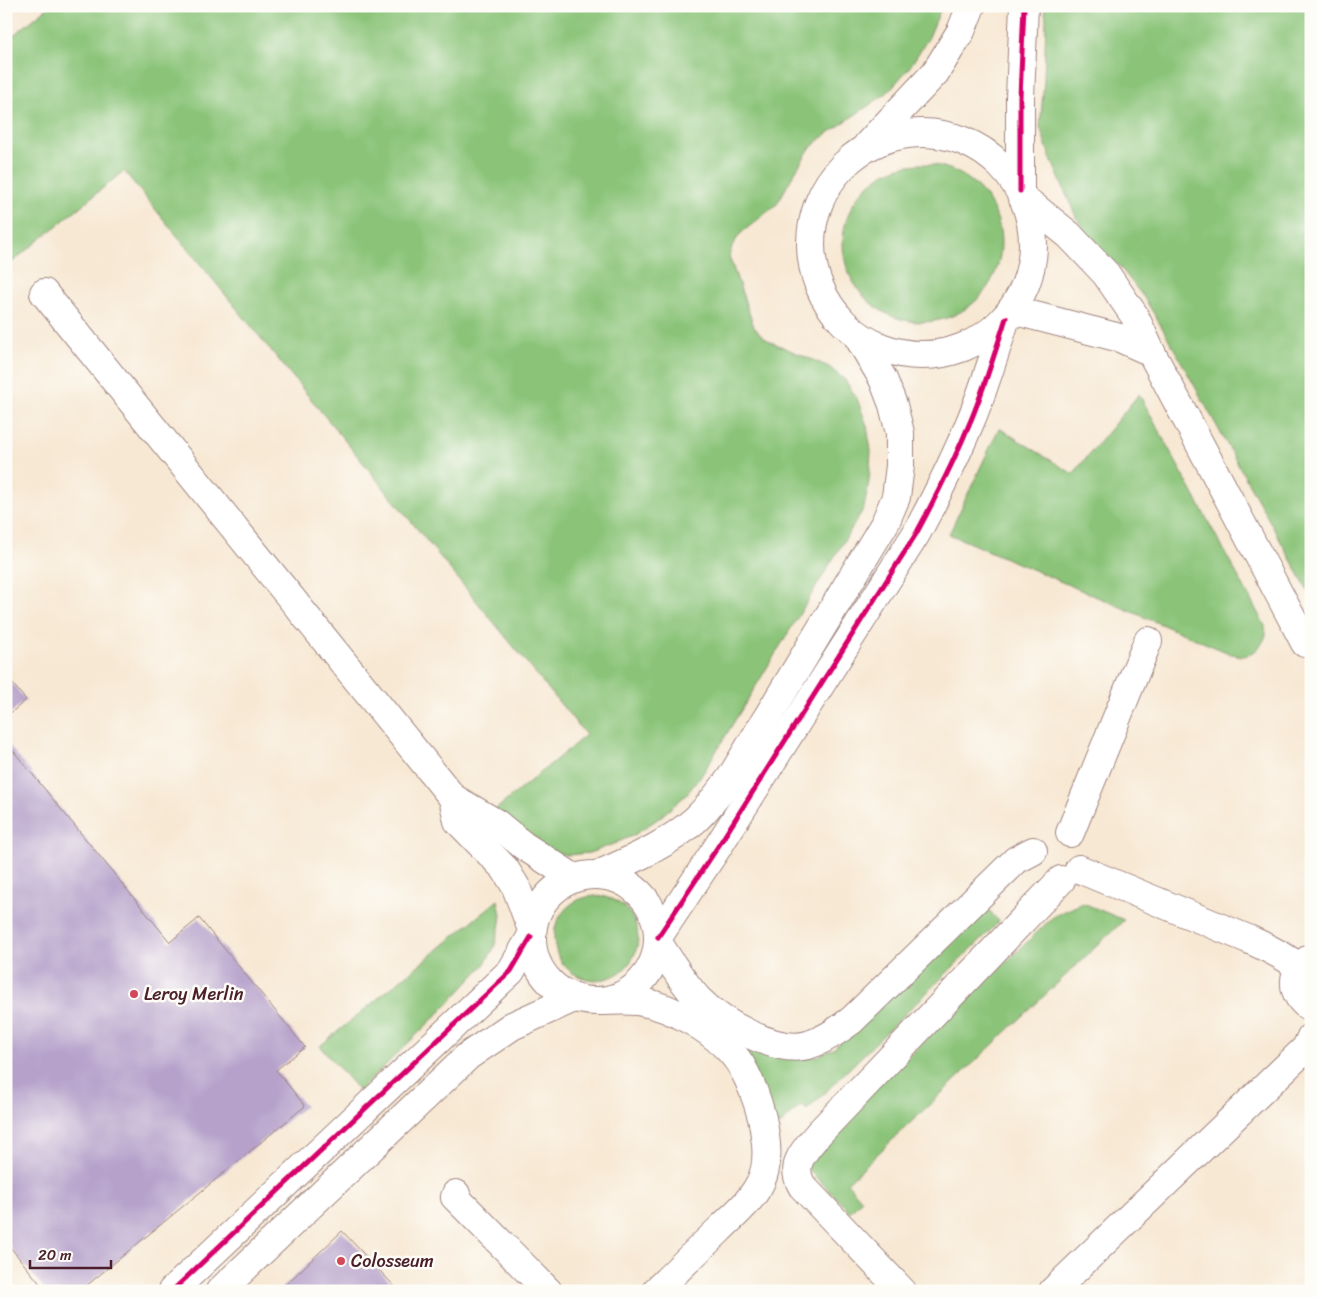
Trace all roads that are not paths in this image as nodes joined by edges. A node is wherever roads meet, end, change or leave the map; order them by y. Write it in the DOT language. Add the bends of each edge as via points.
graph roads {
  1 [pos="971,6"];
  2 [pos="1024,6"];
  3 [pos="864,148"];
  4 [pos="1022,194"];
  5 [pos="44,293"];
  6 [pos="1009,314"];
  7 [pos="857,335"];
  8 [pos="1151,352"];
  9 [pos="1148,642"];
  10 [pos="1305,643"];
  11 [pos="453,798"];
  12 [pos="1070,833"];
  13 [pos="1033,851"];
  14 [pos="1070,874"];
  15 [pos="587,876"];
  16 [pos="531,934"];
  17 [pos="658,940"];
  18 [pos="1305,963"];
  19 [pos="586,1000"];
  20 [pos="1311,1008"];
  21 [pos="1311,1037"];
  22 [pos="764,1127"];
  23 [pos="819,1133"];
  24 [pos="456,1194"];
  25 [pos="172,1291"];
  26 [pos="220,1291"];
  27 [pos="548,1291"];
  28 [pos="656,1291"];
  29 [pos="902,1291"];
  30 [pos="1053,1291"];
  1 -- 3 [label="street" via="961,31 935,73"];
  2 -- 4 [label="street" via="1020,97"];
  3 -- 4 [label="street" via="892,137 922,132 951,136 979,148 1002,166"];
  3 -- 7 [label="street" via="832,180 818,204 810,240 815,276 832,310"];
  4 -- 6 [label="street" via="1031,220 1031,267 1024,289"];
  4 -- 8 [label="street" via="1069,235 1106,274 1134,315"];
  5 -- 11 [label="street"];
  6 -- 7 [label="street" via="980,339 951,352 918,356 886,350"];
  6 -- 8 [label="street" via="1120,338"];
  6 -- 17 [label="street" via="971,420 916,534"];
  7 -- 15 [label="street" via="882,379 900,433 896,497 885,523 715,799 695,820 649,852"];
  8 -- 10 [label="street"];
  9 -- 12 [label="street"];
  11 -- 15 [label="street" via="496,823 524,846"];
  11 -- 16 [label="street" via="458,821 505,869 516,888"];
  12 -- 13 [label="street" via="1063,830 1047,832"];
  12 -- 14 [label="street" via="1077,838 1083,853 1082,861"];
  13 -- 14 [label="street" via="1036,866 1046,877 1053,879"];
  13 -- 17 [label="street" via="1016,860 852,1020 830,1035 806,1045 762,1040 723,1019 698,999"];
  14 -- 18 [label="street"];
  14 -- 23 [label="street"];
  15 -- 16 [label="street" via="558,886 545,898 536,913"];
  15 -- 17 [label="street" via="618,879 634,888 647,901 655,918"];
  16 -- 19 [label="street" via="534,957 543,974 556,989"];
  16 -- 25 [label="street" via="511,971"];
  17 -- 19 [label="street" via="649,971 639,983 614,998"];
  18 -- 20 [label="street" via="1296,975 1296,991 1305,1005"];
  19 -- 22 [label="street" via="635,1001 667,1010 687,1018 716,1038 748,1078"];
  19 -- 26 [label="street" via="512,1026 468,1056"];
  21 -- 30 [label="street" via="1306,1048"];
  22 -- 23 [label="street" via="776,1137 790,1142 803,1141"];
  22 -- 28 [label="street" via="766,1163 760,1184 744,1206"];
  23 -- 29 [label="street" via="797,1166 798,1179"];
  24 -- 27 [label="street" via="455,1197"];
}
